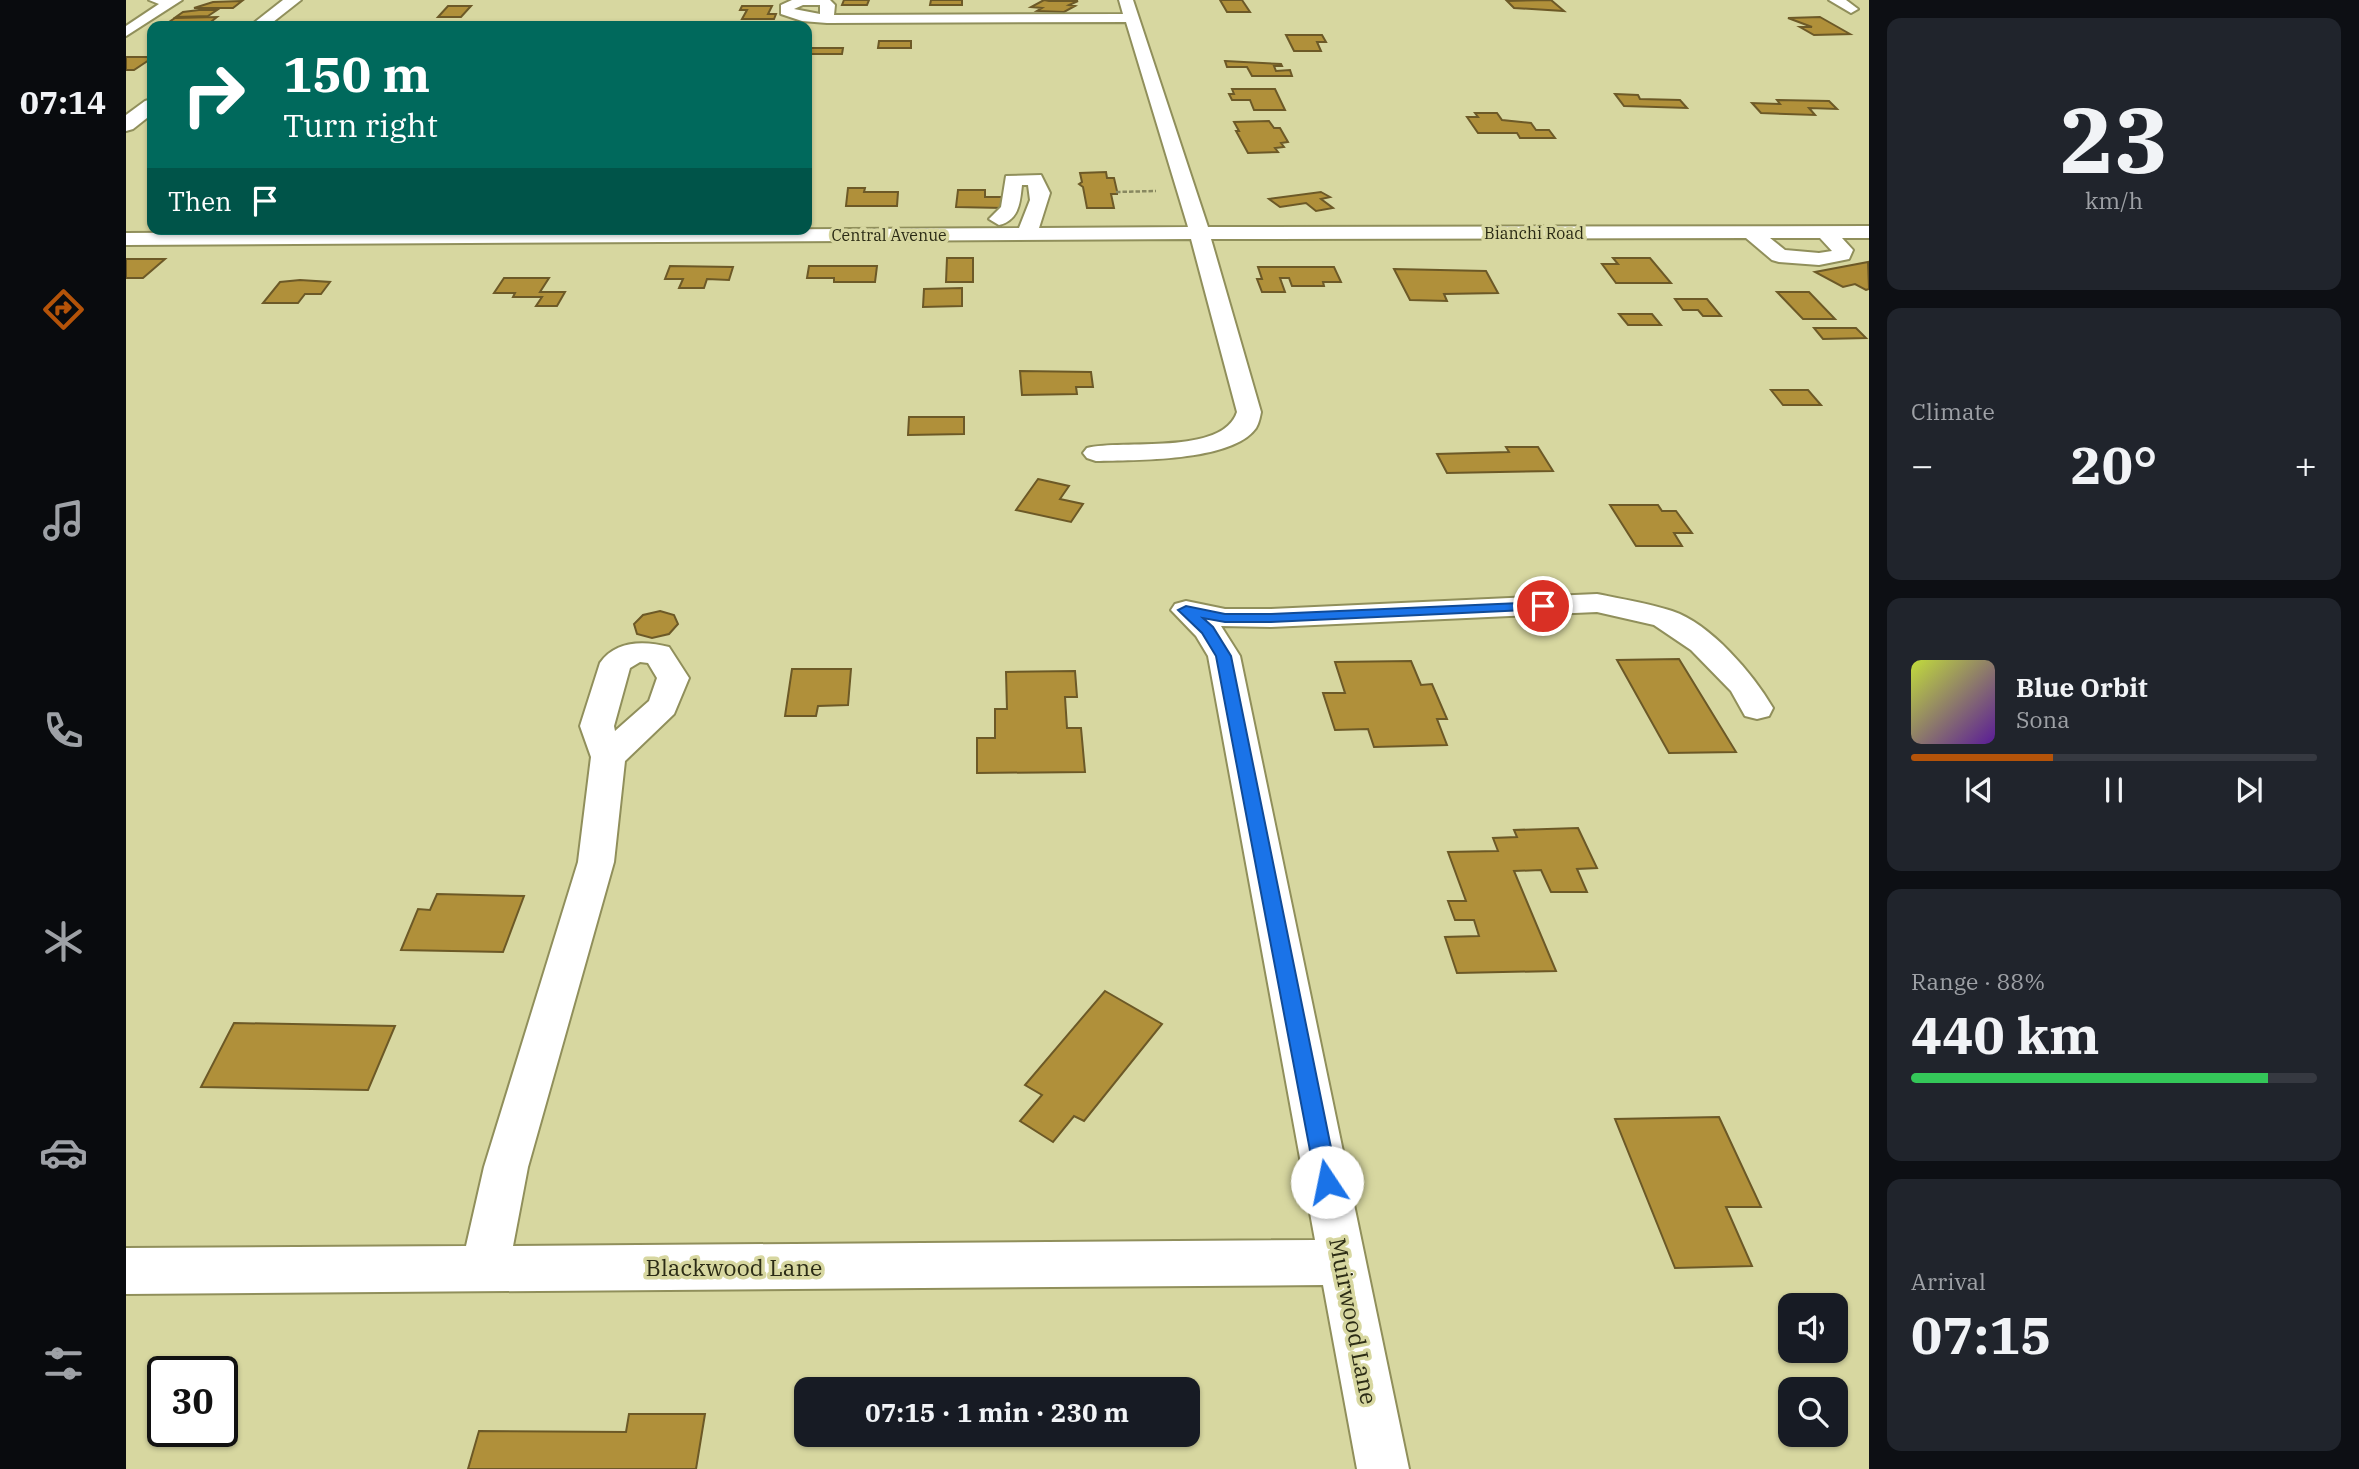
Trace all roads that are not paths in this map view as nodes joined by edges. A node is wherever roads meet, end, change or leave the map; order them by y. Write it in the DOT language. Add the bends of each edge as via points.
graph roads {
  1 [pos="156,0"];
  2 [pos="293,0"];
  3 [pos="1836,0"];
  4 [pos="1851,9"];
  5 [pos="1131,13"];
  6 [pos="827,19"];
  7 [pos="265,21"];
  8 [pos="126,32"];
  9 [pos="812,34"];
  10 [pos="147,109"];
  11 [pos="126,125"];
  12 [pos="999,227"];
  13 [pos="1751,232"];
  14 [pos="1825,232"];
  15 [pos="1869,232"];
  16 [pos="1199,233"];
  17 [pos="1028,234"];
  18 [pos="789,235"];
  19 [pos="812,235"];
  20 [pos="126,239"];
  21 [pos="1096,453"];
  22 [pos="1757,708"];
  23 [pos="608,757"];
  24 [pos="1342,1262"];
  25 [pos="485,1268"];
  26 [pos="126,1271"];
  27 [pos="1383,1469"];
  1 -- 8 [label="street" via="175,0"];
  2 -- 7 [label="main road"];
  3 -- 4 [label="street"];
  5 -- 6 [label="lane"];
  5 -- 9 [label="street" via="818,23"];
  5 -- 16 [label="street"];
  10 -- 11 [label="main road"];
  12 -- 17 [label="street"];
  12 -- 17 [label="street" via="1010,209 1013,180 1034,180 1041,190 1040,202"];
  12 -- 19 [label="street, Central Avenue" via="967,219 955,234"];
  13 -- 14 [label="street, Bianchi Road"];
  13 -- 14 [label="street" via="1779,256 1819,259 1842,255 1843,250"];
  13 -- 16 [label="street, Bianchi Road"];
  14 -- 15 [label="street, Bianchi Road"];
  16 -- 17 [label="street"];
  16 -- 21 [label="street" via="1249,412 1245,425 1215,444"];
  18 -- 20 [label="street, Central Avenue"];
  22 -- 24 [label="street, Muirwood Lane" via="1744,685 1702,643 1664,618 1597,603 1271,618 1225,618 1186,610 1208,630 1224,656"];
  23 -- 25 [label="street" via="597,862 506,1167"];
  24 -- 25 [label="street, Blackwood Lane"];
  24 -- 27 [label="street, Muirwood Lane"];
  25 -- 26 [label="street, Blackwood Lane"];
}
